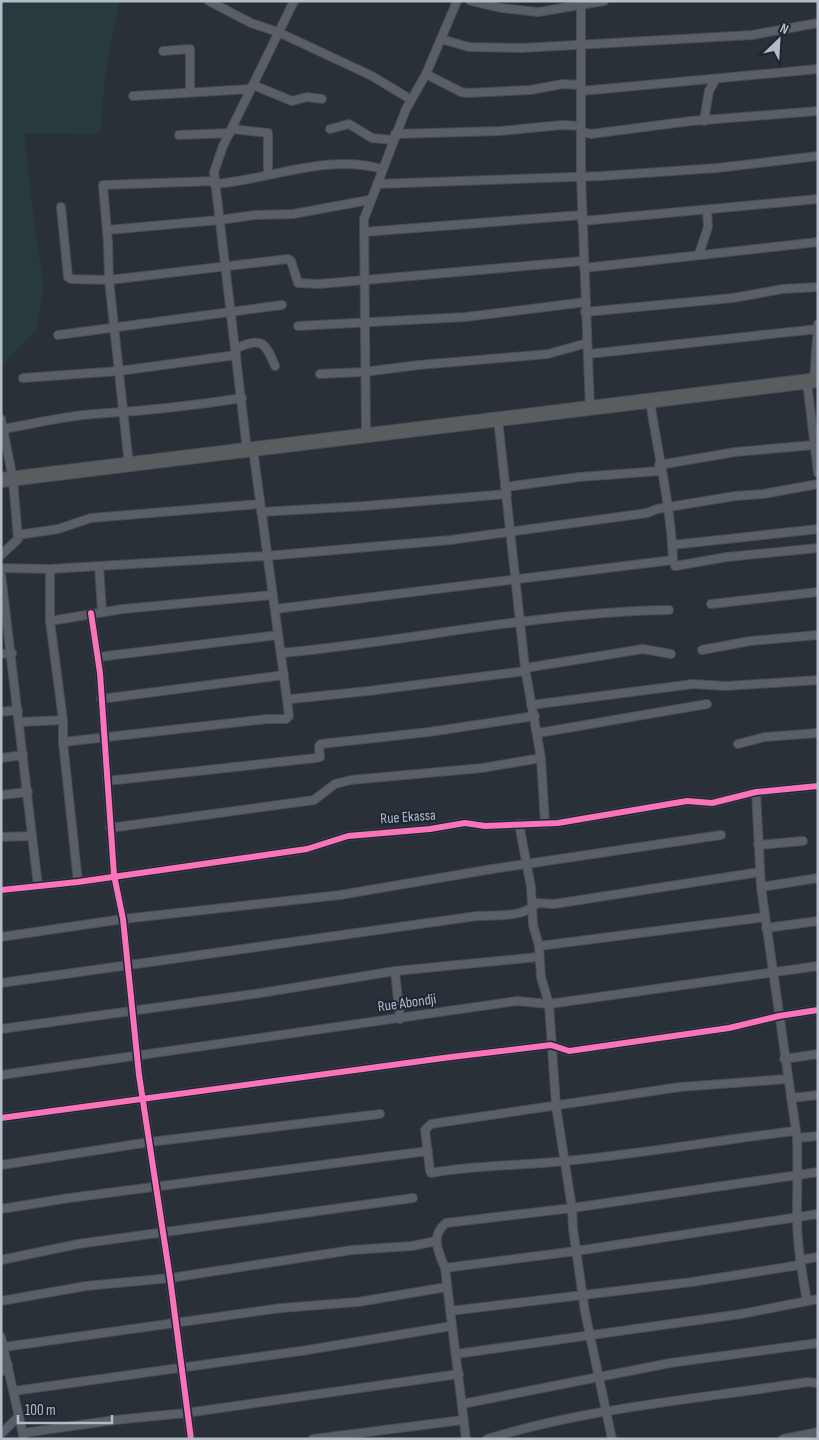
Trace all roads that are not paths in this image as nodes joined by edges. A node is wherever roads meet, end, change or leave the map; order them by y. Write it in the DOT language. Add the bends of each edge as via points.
graph roads {
  1 [pos="209,1"];
  2 [pos="294,1"];
  3 [pos="457,1"];
  4 [pos="471,1"];
  5 [pos="604,1"];
  6 [pos="581,2"];
  7 [pos="818,23"];
  8 [pos="278,32"];
  9 [pos="441,39"];
  10 [pos="581,45"];
  11 [pos="163,51"];
  12 [pos="818,69"];
  13 [pos="426,74"];
  14 [pos="715,80"];
  15 [pos="252,87"];
  16 [pos="581,88"];
  17 [pos="190,92"];
  18 [pos="133,96"];
  19 [pos="322,99"];
  20 [pos="410,100"];
  21 [pos="818,111"];
  22 [pos="704,121"];
  23 [pos="330,129"];
  24 [pos="581,130"];
  25 [pos="231,131"];
  26 [pos="179,135"];
  27 [pos="394,137"];
  28 [pos="818,156"];
  29 [pos="382,169"];
  30 [pos="268,174"];
  31 [pos="581,176"];
  32 [pos="214,182"];
  33 [pos="376,184"];
  34 [pos="818,199"];
  35 [pos="369,200"];
  36 [pos="61,207"];
  37 [pos="707,210"];
  38 [pos="582,218"];
  39 [pos="218,220"];
  40 [pos="107,230"];
  41 [pos="364,232"];
  42 [pos="818,242"];
  43 [pos="699,254"];
  44 [pos="583,264"];
  45 [pos="225,267"];
  46 [pos="108,280"];
  47 [pos="366,280"];
  48 [pos="818,287"];
  49 [pos="586,302"];
  50 [pos="282,305"];
  51 [pos="230,311"];
  52 [pos="585,312"];
  53 [pos="366,323"];
  54 [pos="818,324"];
  55 [pos="298,326"];
  56 [pos="113,327"];
  57 [pos="817,329"];
  58 [pos="58,335"];
  59 [pos="587,343"];
  60 [pos="236,352"];
  61 [pos="588,354"];
  62 [pos="275,366"];
  63 [pos="119,372"];
  64 [pos="363,372"];
  65 [pos="320,374"];
  66 [pos="23,378"];
  67 [pos="813,381"];
  68 [pos="242,398"];
  69 [pos="650,401"];
  70 [pos="590,409"];
  71 [pos="124,414"];
  72 [pos="1,419"];
  73 [pos="498,419"];
  74 [pos="3,428"];
  75 [pos="815,434"];
  76 [pos="366,436"];
  77 [pos="814,444"];
  78 [pos="250,450"];
  79 [pos="129,464"];
  80 [pos="660,468"];
  81 [pos="818,473"];
  82 [pos="7,480"];
  83 [pos="818,484"];
  84 [pos="506,490"];
  85 [pos="668,507"];
  86 [pos="261,508"];
  87 [pos="818,529"];
  88 [pos="511,530"];
  89 [pos="18,535"];
  90 [pos="672,545"];
  91 [pos="818,548"];
  92 [pos="1,555"];
  93 [pos="266,556"];
  94 [pos="98,566"];
  95 [pos="675,566"];
  96 [pos="1,568"];
  97 [pos="50,569"];
  98 [pos="1,574"];
  99 [pos="517,581"];
  100 [pos="818,592"];
  101 [pos="274,595"];
  102 [pos="3,598"];
  103 [pos="711,604"];
  104 [pos="275,609"];
  105 [pos="669,610"];
  106 [pos="102,611"];
  107 [pos="91,613"];
  108 [pos="50,620"];
  109 [pos="520,621"];
  110 [pos="278,634"];
  111 [pos="818,635"];
  112 [pos="702,650"];
  113 [pos="12,653"];
  114 [pos="281,653"];
  115 [pos="1,654"];
  116 [pos="670,654"];
  117 [pos="98,657"];
  118 [pos="525,669"];
  119 [pos="284,675"];
  120 [pos="818,680"];
  121 [pos="101,699"];
  122 [pos="287,700"];
  123 [pos="707,704"];
  124 [pos="531,705"];
  125 [pos="18,710"];
  126 [pos="1,712"];
  127 [pos="535,716"];
  128 [pos="63,720"];
  129 [pos="20,722"];
  130 [pos="538,733"];
  131 [pos="818,733"];
  132 [pos="105,738"];
  133 [pos="63,742"];
  134 [pos="738,744"];
  135 [pos="23,755"];
  136 [pos="1,758"];
  137 [pos="541,758"];
  138 [pos="107,781"];
  139 [pos="818,786"];
  140 [pos="28,792"];
  141 [pos="756,792"];
  142 [pos="1,795"];
  143 [pos="520,824"];
  144 [pos="545,824"];
  145 [pos="110,828"];
  146 [pos="721,835"];
  147 [pos="32,836"];
  148 [pos="1,837"];
  149 [pos="803,841"];
  150 [pos="758,845"];
  151 [pos="528,865"];
  152 [pos="760,872"];
  153 [pos="114,876"];
  154 [pos="818,878"];
  155 [pos="78,882"];
  156 [pos="38,886"];
  157 [pos="761,887"];
  158 [pos="1,890"];
  159 [pos="533,908"];
  160 [pos="765,917"];
  161 [pos="123,919"];
  162 [pos="818,921"];
  163 [pos="766,928"];
  164 [pos="1,937"];
  165 [pos="539,946"];
  166 [pos="538,957"];
  167 [pos="127,965"];
  168 [pos="818,966"];
  169 [pos="395,971"];
  170 [pos="773,972"];
  171 [pos="1,983"];
  172 [pos="549,1004"];
  173 [pos="132,1010"];
  174 [pos="818,1010"];
  175 [pos="779,1016"];
  176 [pos="400,1019"];
  177 [pos="1,1028"];
  178 [pos="551,1045"];
  179 [pos="818,1054"];
  180 [pos="137,1055"];
  181 [pos="784,1059"];
  182 [pos="1,1075"];
  183 [pos="787,1079"];
  184 [pos="818,1095"];
  185 [pos="791,1098"];
  186 [pos="143,1099"];
  187 [pos="556,1106"];
  188 [pos="380,1114"];
  189 [pos="1,1118"];
  190 [pos="796,1134"];
  191 [pos="818,1136"];
  192 [pos="150,1142"];
  193 [pos="428,1151"];
  194 [pos="564,1161"];
  195 [pos="1,1165"];
  196 [pos="818,1172"];
  197 [pos="799,1174"];
  198 [pos="157,1188"];
  199 [pos="413,1198"];
  200 [pos="572,1208"];
  201 [pos="1,1209"];
  202 [pos="818,1214"];
  203 [pos="797,1218"];
  204 [pos="162,1233"];
  205 [pos="436,1240"];
  206 [pos="576,1251"];
  207 [pos="818,1257"];
  208 [pos="1,1260"];
  209 [pos="800,1262"];
  210 [pos="445,1268"];
  211 [pos="170,1278"];
  212 [pos="446,1286"];
  213 [pos="583,1295"];
  214 [pos="818,1299"];
  215 [pos="1,1301"];
  216 [pos="807,1301"];
  217 [pos="450,1311"];
  218 [pos="174,1322"];
  219 [pos="452,1326"];
  220 [pos="589,1335"];
  221 [pos="1,1337"];
  222 [pos="818,1343"];
  223 [pos="4,1347"];
  224 [pos="456,1354"];
  225 [pos="8,1365"];
  226 [pos="181,1368"];
  227 [pos="1,1372"];
  228 [pos="458,1374"];
  229 [pos="599,1378"];
  230 [pos="818,1383"];
  231 [pos="14,1390"];
  232 [pos="462,1404"];
  233 [pos="606,1410"];
  234 [pos="186,1413"];
  235 [pos="19,1416"];
  236 [pos="463,1420"];
  237 [pos="818,1432"];
  238 [pos="1,1434"];
  239 [pos="24,1436"];
  240 [pos="191,1439"];
  241 [pos="314,1439"];
  242 [pos="466,1439"];
  243 [pos="487,1439"];
  244 [pos="612,1439"];
  245 [pos="783,1439"];
  1 -- 8 [label="street" via="251,24"];
  2 -- 8 [label="street"];
  3 -- 9 [label="street"];
  4 -- 6 [label="street" via="538,12"];
  5 -- 6 [label="street"];
  6 -- 10 [label="street"];
  7 -- 10 [label="street" via="752,35"];
  8 -- 15 [label="street"];
  8 -- 20 [label="street" via="372,76"];
  9 -- 10 [label="street" via="476,48"];
  9 -- 13 [label="street"];
  10 -- 16 [label="street"];
  11 -- 17 [label="street" via="190,49"];
  12 -- 14 [label="street"];
  13 -- 16 [label="street" via="468,93 530,90 563,84"];
  13 -- 20 [label="street"];
  14 -- 16 [label="street"];
  14 -- 22 [label="street" via="709,92"];
  15 -- 17 [label="street"];
  15 -- 19 [label="street" via="292,101 309,97"];
  15 -- 25 [label="street"];
  16 -- 24 [label="street"];
  17 -- 18 [label="street"];
  20 -- 27 [label="street"];
  21 -- 22 [label="street"];
  22 -- 24 [label="street" via="591,134"];
  23 -- 27 [label="street" via="349,124 372,138"];
  24 -- 27 [label="street" via="580,126 562,125"];
  24 -- 31 [label="street"];
  25 -- 26 [label="street"];
  25 -- 30 [label="street" via="268,133"];
  25 -- 32 [label="street" via="216,166"];
  27 -- 29 [label="street"];
  28 -- 31 [label="street" via="717,168"];
  29 -- 30 [label="street" via="365,164 343,164"];
  29 -- 33 [label="street"];
  30 -- 32 [label="street" via="242,182"];
  31 -- 33 [label="street"];
  31 -- 38 [label="street"];
  32 -- 39 [label="street"];
  32 -- 40 [label="street" via="105,184 102,187"];
  33 -- 35 [label="street"];
  34 -- 37 [label="street"];
  35 -- 39 [label="street" via="293,214"];
  35 -- 41 [label="street"];
  36 -- 46 [label="street" via="69,278"];
  37 -- 38 [label="street"];
  37 -- 43 [label="street" via="708,227"];
  38 -- 41 [label="street"];
  38 -- 44 [label="street"];
  39 -- 40 [label="street"];
  39 -- 45 [label="street"];
  40 -- 46 [label="street"];
  41 -- 47 [label="street"];
  42 -- 43 [label="street"];
  43 -- 44 [label="street"];
  44 -- 47 [label="street"];
  44 -- 49 [label="street"];
  45 -- 46 [label="street"];
  45 -- 47 [label="street" via="288,259 296,281 303,284"];
  45 -- 51 [label="street"];
  46 -- 56 [label="street"];
  47 -- 53 [label="street"];
  48 -- 52 [label="street"];
  49 -- 52 [label="street"];
  49 -- 53 [label="street"];
  50 -- 51 [label="street"];
  51 -- 56 [label="street"];
  51 -- 60 [label="street"];
  52 -- 59 [label="street"];
  53 -- 55 [label="street"];
  53 -- 64 [label="street"];
  54 -- 57 [label="street"];
  56 -- 58 [label="street"];
  56 -- 63 [label="street"];
  57 -- 61 [label="street"];
  57 -- 67 [label="street"];
  59 -- 61 [label="street"];
  59 -- 64 [label="street" via="548,354"];
  60 -- 62 [label="street" via="253,341 260,342 268,350"];
  60 -- 63 [label="street"];
  60 -- 68 [label="street"];
  61 -- 70 [label="street"];
  63 -- 66 [label="street"];
  63 -- 71 [label="street"];
  64 -- 65 [label="street"];
  64 -- 76 [label="street"];
  67 -- 69 [label="highway"];
  67 -- 75 [label="street"];
  68 -- 71 [label="street"];
  68 -- 78 [label="street"];
  69 -- 70 [label="highway"];
  69 -- 80 [label="street"];
  70 -- 73 [label="highway"];
  71 -- 74 [label="street" via="92,414"];
  71 -- 79 [label="street"];
  72 -- 74 [label="street"];
  73 -- 76 [label="highway"];
  73 -- 84 [label="street"];
  74 -- 82 [label="street"];
  75 -- 77 [label="street"];
  76 -- 78 [label="highway"];
  77 -- 80 [label="street" via="735,452"];
  77 -- 81 [label="street"];
  78 -- 79 [label="highway"];
  78 -- 86 [label="street"];
  79 -- 82 [label="highway"];
  80 -- 84 [label="street" via="579,477"];
  80 -- 85 [label="street"];
  82 -- 89 [label="street"];
  83 -- 85 [label="street"];
  84 -- 86 [label="street" via="364,506"];
  84 -- 88 [label="street"];
  85 -- 88 [label="street" via="647,513"];
  85 -- 90 [label="street"];
  86 -- 89 [label="street" via="91,518 58,529"];
  86 -- 93 [label="street"];
  87 -- 90 [label="street"];
  88 -- 93 [label="street" via="450,540"];
  88 -- 99 [label="street"];
  89 -- 92 [label="street" via="17,541"];
  90 -- 99 [label="street" via="673,560"];
  91 -- 95 [label="street" via="726,557"];
  93 -- 94 [label="street"];
  93 -- 101 [label="street"];
  94 -- 97 [label="street"];
  94 -- 106 [label="street"];
  96 -- 97 [label="street"];
  97 -- 108 [label="street"];
  98 -- 102 [label="street"];
  99 -- 104 [label="street"];
  99 -- 109 [label="street"];
  100 -- 103 [label="street"];
  101 -- 104 [label="street"];
  101 -- 106 [label="street"];
  102 -- 113 [label="street"];
  104 -- 110 [label="street"];
  105 -- 109 [label="street"];
  106 -- 107 [label="street"];
  107 -- 108 [label="street"];
  107 -- 117 [label="street"];
  108 -- 128 [label="street"];
  109 -- 114 [label="street" via="369,644"];
  109 -- 118 [label="street"];
  110 -- 114 [label="street"];
  110 -- 117 [label="street"];
  111 -- 112 [label="street" via="750,641"];
  113 -- 115 [label="street"];
  113 -- 125 [label="street"];
  114 -- 119 [label="street"];
  116 -- 118 [label="street" via="643,649"];
  117 -- 121 [label="street"];
  118 -- 122 [label="street"];
  118 -- 124 [label="street"];
  119 -- 121 [label="street"];
  119 -- 122 [label="street"];
  120 -- 124 [label="street" via="726,686 693,684"];
  121 -- 132 [label="street"];
  122 -- 132 [label="street" via="289,716 286,720 267,719"];
  123 -- 130 [label="street"];
  124 -- 127 [label="street"];
  125 -- 126 [label="street"];
  125 -- 129 [label="street"];
  127 -- 130 [label="street"];
  127 -- 138 [label="street" via="320,744 320,757 316,758"];
  128 -- 129 [label="street"];
  128 -- 133 [label="street"];
  129 -- 135 [label="street"];
  130 -- 137 [label="street"];
  131 -- 134 [label="street" via="764,737"];
  132 -- 133 [label="street"];
  132 -- 138 [label="street"];
  133 -- 155 [label="street"];
  135 -- 136 [label="street"];
  135 -- 140 [label="street"];
  137 -- 144 [label="street"];
  137 -- 145 [label="street" via="482,768 351,780 336,784 314,800"];
  138 -- 145 [label="street"];
  139 -- 141 [label="street, Rue Ekassa"];
  140 -- 142 [label="street"];
  140 -- 147 [label="street"];
  141 -- 144 [label="street, Rue Ekassa" via="712,803 687,801"];
  141 -- 150 [label="street"];
  143 -- 144 [label="street, Rue Ekassa"];
  143 -- 151 [label="street"];
  143 -- 153 [label="street, Rue Ekassa" via="485,826 465,823 348,836 307,849"];
  145 -- 153 [label="street"];
  146 -- 151 [label="street"];
  147 -- 148 [label="street"];
  147 -- 156 [label="street"];
  149 -- 150 [label="street"];
  150 -- 152 [label="street"];
  151 -- 159 [label="street"];
  151 -- 161 [label="street" via="340,895"];
  152 -- 157 [label="street"];
  152 -- 159 [label="street" via="554,904 537,903"];
  153 -- 155 [label="street, Rue Ekassa"];
  153 -- 161 [label="street"];
  154 -- 157 [label="street"];
  155 -- 156 [label="street, Rue Ekassa"];
  156 -- 158 [label="street, Rue Ekassa"];
  157 -- 160 [label="street"];
  159 -- 165 [label="street" via="533,925"];
  159 -- 167 [label="street" via="519,913 477,916"];
  160 -- 163 [label="street"];
  160 -- 165 [label="street"];
  161 -- 164 [label="street"];
  161 -- 167 [label="street"];
  162 -- 163 [label="street"];
  163 -- 170 [label="street"];
  165 -- 166 [label="street"];
  166 -- 169 [label="street"];
  166 -- 172 [label="street"];
  167 -- 171 [label="street"];
  167 -- 173 [label="street"];
  168 -- 170 [label="street, Rue Abondji"];
  169 -- 173 [label="street"];
  169 -- 176 [label="street"];
  170 -- 172 [label="street, Rue Abondji"];
  170 -- 175 [label="street"];
  172 -- 176 [label="street, Rue Abondji" via="517,1001"];
  172 -- 178 [label="street"];
  173 -- 177 [label="street"];
  173 -- 180 [label="street"];
  174 -- 175 [label="street"];
  175 -- 178 [label="street" via="729,1028 570,1051"];
  175 -- 181 [label="street"];
  176 -- 180 [label="street, Rue Abondji"];
  178 -- 186 [label="street"];
  178 -- 187 [label="street"];
  179 -- 181 [label="street"];
  180 -- 182 [label="street, Rue Abondji"];
  180 -- 186 [label="street"];
  181 -- 183 [label="street"];
  183 -- 185 [label="street"];
  183 -- 187 [label="street" via="680,1087"];
  184 -- 185 [label="street"];
  185 -- 190 [label="street"];
  186 -- 189 [label="street"];
  186 -- 192 [label="street"];
  187 -- 193 [label="street" via="431,1124 425,1130"];
  187 -- 194 [label="street"];
  188 -- 192 [label="street"];
  190 -- 191 [label="street"];
  190 -- 194 [label="street" via="720,1139 677,1149"];
  190 -- 197 [label="street"];
  192 -- 195 [label="street"];
  192 -- 198 [label="street"];
  193 -- 194 [label="street" via="431,1173 484,1165"];
  193 -- 198 [label="street"];
  194 -- 200 [label="street"];
  196 -- 197 [label="street"];
  197 -- 200 [label="street"];
  197 -- 203 [label="street"];
  198 -- 201 [label="street"];
  198 -- 204 [label="street"];
  199 -- 204 [label="street"];
  200 -- 205 [label="street" via="446,1223 439,1228"];
  200 -- 206 [label="street"];
  202 -- 203 [label="street"];
  203 -- 206 [label="street"];
  203 -- 209 [label="street"];
  204 -- 208 [label="street" via="78,1244"];
  204 -- 211 [label="street"];
  205 -- 210 [label="street"];
  205 -- 211 [label="street" via="412,1246 352,1250"];
  206 -- 210 [label="street"];
  206 -- 213 [label="street"];
  207 -- 209 [label="street"];
  209 -- 213 [label="street" via="692,1282"];
  209 -- 216 [label="street"];
  210 -- 212 [label="street"];
  211 -- 215 [label="street" via="86,1286"];
  211 -- 218 [label="street"];
  212 -- 217 [label="street"];
  212 -- 218 [label="street" via="358,1302"];
  213 -- 217 [label="street"];
  213 -- 220 [label="street"];
  214 -- 216 [label="street"];
  216 -- 220 [label="street" via="741,1314"];
  217 -- 219 [label="street"];
  218 -- 223 [label="street"];
  218 -- 226 [label="street"];
  219 -- 224 [label="street"];
  219 -- 226 [label="street"];
  220 -- 224 [label="street"];
  220 -- 229 [label="street"];
  221 -- 223 [label="street"];
  222 -- 229 [label="street" via="670,1363"];
  223 -- 225 [label="street"];
  224 -- 228 [label="street"];
  225 -- 227 [label="street"];
  225 -- 231 [label="street"];
  226 -- 231 [label="street"];
  226 -- 234 [label="street"];
  228 -- 232 [label="street"];
  228 -- 234 [label="street"];
  229 -- 232 [label="street"];
  229 -- 233 [label="street"];
  230 -- 233 [label="street"];
  231 -- 235 [label="street"];
  232 -- 236 [label="street"];
  233 -- 243 [label="street"];
  233 -- 244 [label="street"];
  234 -- 239 [label="street" via="114,1420"];
  234 -- 240 [label="street"];
  235 -- 238 [label="street"];
  235 -- 239 [label="street"];
  236 -- 241 [label="street"];
  236 -- 242 [label="street"];
  237 -- 245 [label="street"];
}
